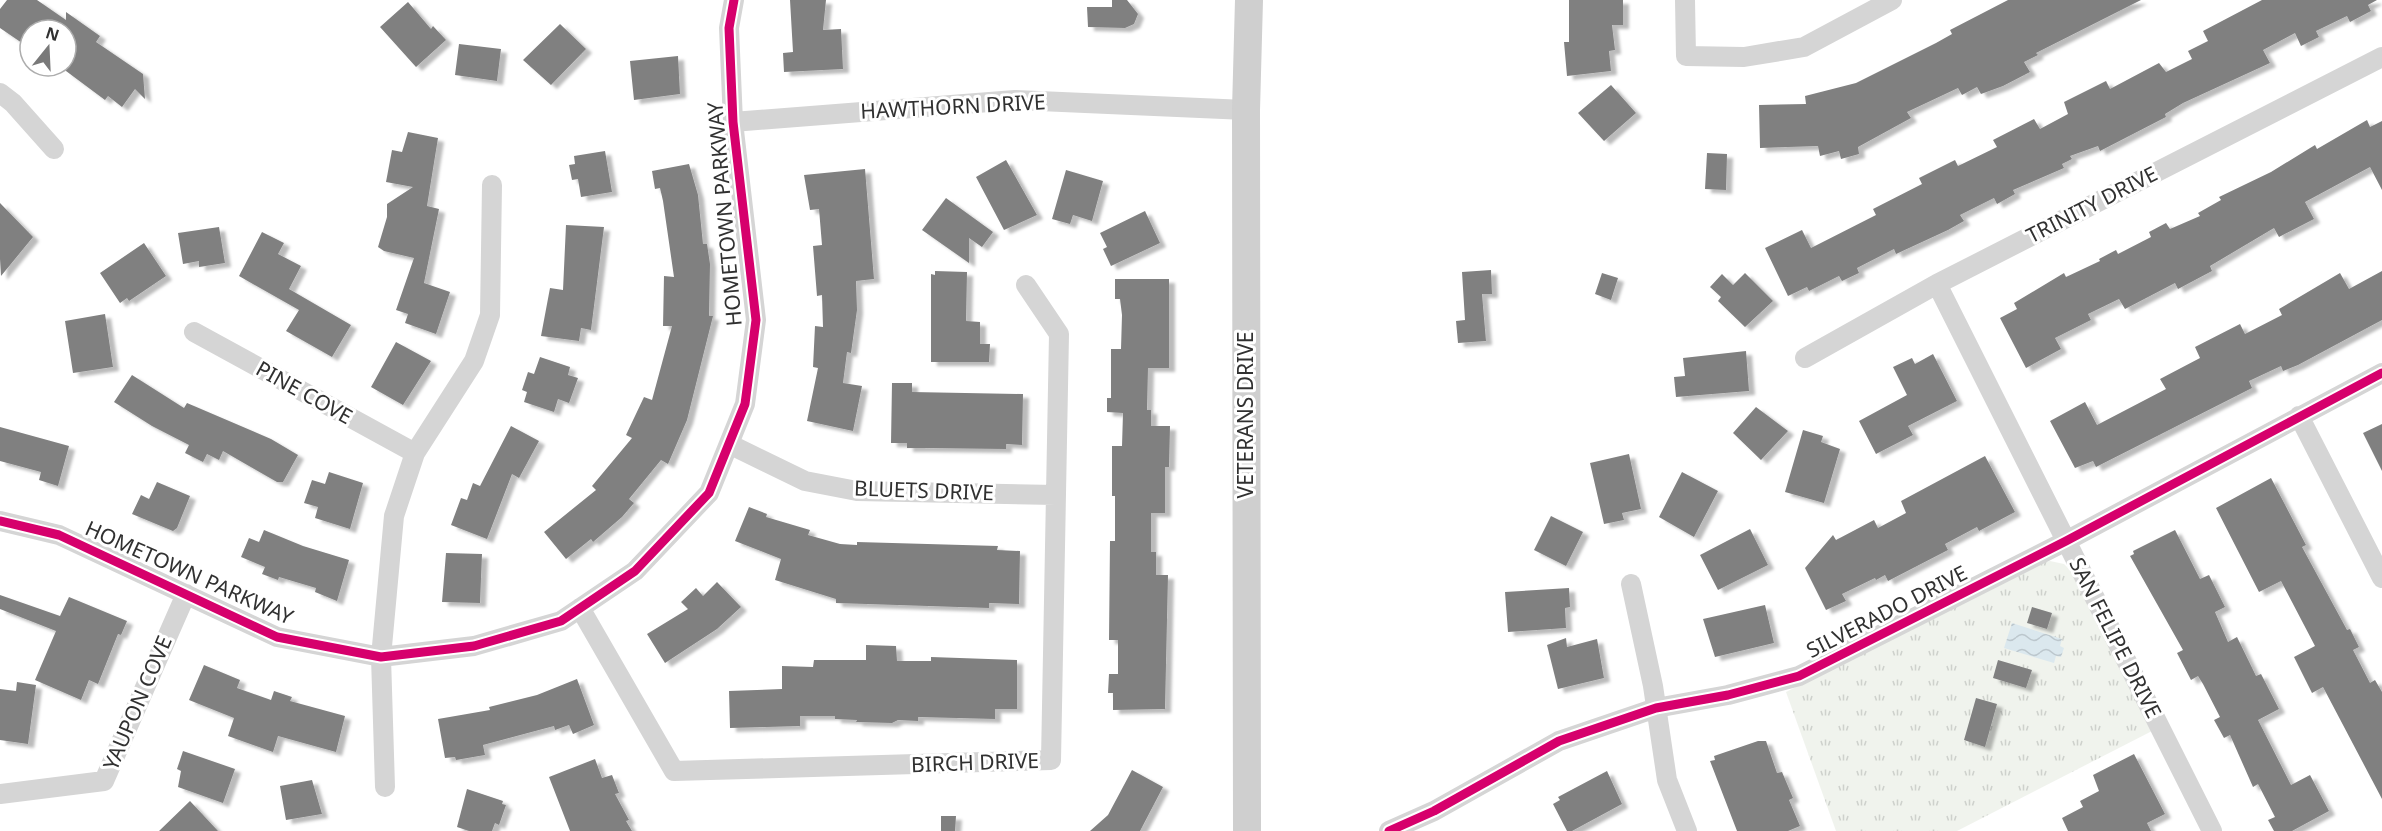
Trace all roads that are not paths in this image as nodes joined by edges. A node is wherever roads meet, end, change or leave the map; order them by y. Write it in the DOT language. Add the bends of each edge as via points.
graph roads {
  1 [pos="734,0"];
  2 [pos="1249,0"];
  3 [pos="1685,0"];
  4 [pos="1892,0"];
  5 [pos="2382,57"];
  6 [pos="0,93"];
  7 [pos="1246,110"];
  8 [pos="733,122"];
  9 [pos="54,149"];
  10 [pos="492,185"];
  11 [pos="1937,284"];
  12 [pos="1026,285"];
  13 [pos="194,332"];
  14 [pos="1805,358"];
  15 [pos="2382,373"];
  16 [pos="2299,416"];
  17 [pos="729,444"];
  18 [pos="415,453"];
  19 [pos="1056,495"];
  20 [pos="0,521"];
  21 [pos="2066,541"];
  22 [pos="2382,578"];
  23 [pos="1631,584"];
  24 [pos="186,594"];
  25 [pos="580,608"];
  26 [pos="381,657"];
  27 [pos="1656,708"];
  28 [pos="385,787"];
  29 [pos="0,794"];
  30 [pos="1247,831"];
  31 [pos="1389,831"];
  32 [pos="1687,831"];
  33 [pos="2212,831"];
  1 -- 8 [label="street, HOMETOWN PARKWAY" via="729,28"];
  2 -- 7 [label="main road, VETERANS DRIVE"];
  3 -- 4 [label="street" via="1686,56 1744,57 1804,47"];
  5 -- 11 [label="street, TRINITY DRIVE"];
  6 -- 9 [label="street" via="14,103"];
  7 -- 8 [label="street, HAWTHORN DRIVE" via="1015,100"];
  7 -- 30 [label="main road, VETERANS DRIVE"];
  8 -- 17 [label="street, HOMETOWN PARKWAY" via="756,320 745,404"];
  10 -- 18 [label="street" via="490,315 474,361"];
  11 -- 14 [label="street, TRINITY DRIVE"];
  11 -- 21 [label="street, SAN FELIPE DRIVE"];
  12 -- 19 [label="street, BIRCH DRIVE" via="1059,334"];
  13 -- 18 [label="street, PINE COVE"];
  15 -- 16 [label="street, SILVERADO DRIVE"];
  16 -- 21 [label="street, SILVERADO DRIVE"];
  16 -- 22 [label="street"];
  17 -- 19 [label="street, BLUETS DRIVE" via="806,481 857,491"];
  17 -- 25 [label="street, HOMETOWN PARKWAY" via="709,493 635,571"];
  18 -- 26 [label="street" via="394,516"];
  19 -- 25 [label="street, BIRCH DRIVE" via="1051,760 674,771"];
  20 -- 24 [label="street, HOMETOWN PARKWAY" via="59,535"];
  21 -- 27 [label="street, SILVERADO DRIVE" via="1799,676 1728,695"];
  21 -- 33 [label="street, SAN FELIPE DRIVE"];
  23 -- 27 [label="street"];
  24 -- 26 [label="street, HOMETOWN PARKWAY" via="277,636"];
  24 -- 29 [label="street, YAUPON COVE" via="104,782"];
  25 -- 26 [label="street, HOMETOWN PARKWAY" via="561,621 474,646"];
  26 -- 28 [label="street"];
  27 -- 31 [label="street, SILVERADO DRIVE" via="1560,741 1434,811"];
  27 -- 32 [label="street" via="1667,780"];
}
